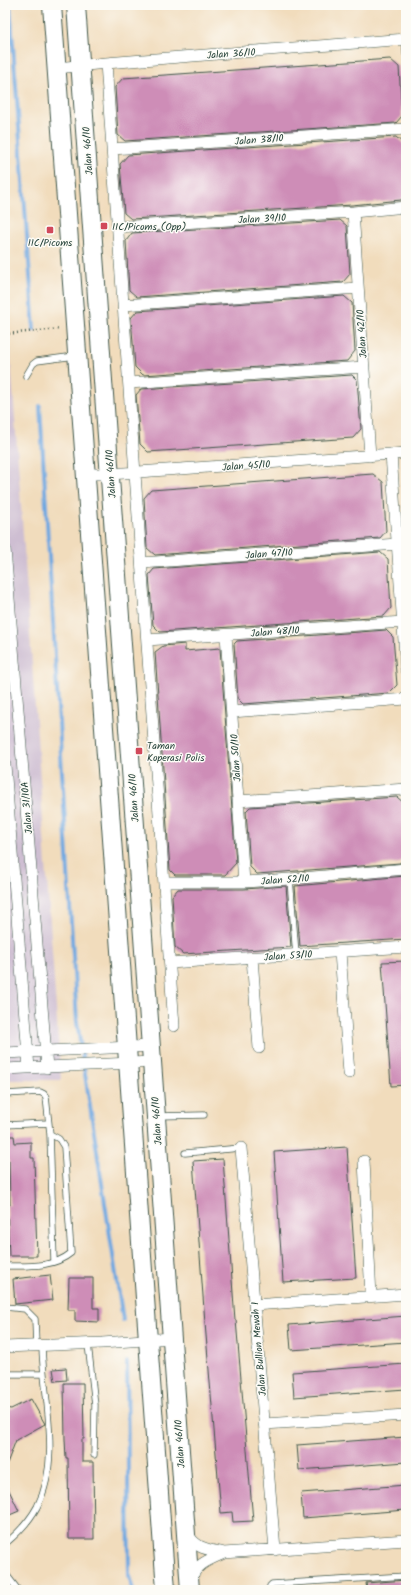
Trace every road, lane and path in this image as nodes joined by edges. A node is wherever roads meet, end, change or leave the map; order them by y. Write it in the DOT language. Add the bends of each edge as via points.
graph roads {
  1 [pos="52,5"];
  2 [pos="76,5"];
  3 [pos="406,39"];
  4 [pos="406,54"];
  5 [pos="106,63"];
  6 [pos="80,66"];
  7 [pos="57,68"];
  8 [pos="406,129"];
  9 [pos="112,149"];
  10 [pos="406,207"];
  11 [pos="353,212"];
  12 [pos="118,227"];
  13 [pos="358,288"];
  14 [pos="123,305"];
  15 [pos="75,327"];
  16 [pos="5,334"];
  17 [pos="78,355"];
  18 [pos="364,367"];
  19 [pos="26,376"];
  20 [pos="129,384"];
  21 [pos="406,453"];
  22 [pos="391,454"];
  23 [pos="370,456"];
  24 [pos="135,472"];
  25 [pos="86,474"];
  26 [pos="110,474"];
  27 [pos="400,540"];
  28 [pos="5,549"];
  29 [pos="142,562"];
  30 [pos="6,564"];
  31 [pos="403,595"];
  32 [pos="403,622"];
  33 [pos="226,635"];
  34 [pos="147,640"];
  35 [pos="406,670"];
  36 [pos="406,699"];
  37 [pos="232,712"];
  38 [pos="5,765"];
  39 [pos="406,789"];
  40 [pos="238,801"];
  41 [pos="6,807"];
  42 [pos="406,869"];
  43 [pos="290,879"];
  44 [pos="164,882"];
  45 [pos="244,882"];
  46 [pos="406,947"];
  47 [pos="340,952"];
  48 [pos="296,955"];
  49 [pos="252,958"];
  50 [pos="170,963"];
  51 [pos="174,1026"];
  52 [pos="259,1048"];
  53 [pos="28,1052"];
  54 [pos="46,1052"];
  55 [pos="5,1053"];
  56 [pos="151,1054"];
  57 [pos="128,1055"];
  58 [pos="28,1068"];
  59 [pos="47,1068"];
  60 [pos="5,1069"];
  61 [pos="349,1073"];
  62 [pos="5,1094"];
  63 [pos="204,1115"];
  64 [pos="156,1116"];
  65 [pos="48,1123"];
  66 [pos="5,1125"];
  67 [pos="50,1134"];
  68 [pos="241,1148"];
  69 [pos="184,1153"];
  70 [pos="364,1161"];
  71 [pos="54,1261"];
  72 [pos="5,1266"];
  73 [pos="406,1294"];
  74 [pos="372,1296"];
  75 [pos="254,1304"];
  76 [pos="5,1307"];
  77 [pos="172,1338"];
  78 [pos="148,1340"];
  79 [pos="88,1344"];
  80 [pos="39,1346"];
  81 [pos="5,1347"];
  82 [pos="5,1374"];
  83 [pos="43,1374"];
  84 [pos="406,1416"];
  85 [pos="264,1424"];
  86 [pos="94,1455"];
  87 [pos="186,1531"];
  88 [pos="406,1540"];
  89 [pos="5,1544"];
  90 [pos="275,1550"];
  91 [pos="224,1553"];
  92 [pos="5,1572"];
  93 [pos="406,1576"];
  94 [pos="190,1586"];
  95 [pos="18,1590"];
  96 [pos="166,1590"];
  97 [pos="269,1590"];
  1 -- 7 [label="main road"];
  2 -- 6 [label="main road, Jalan 46/10"];
  3 -- 4 [label="lane"];
  3 -- 5 [label="street, Jalan 36/10"];
  5 -- 6 [label="street, Jalan 36/10"];
  5 -- 9 [label="street"];
  6 -- 7 [label="street, Jalan 36/10"];
  6 -- 26 [label="main road, Jalan 46/10"];
  7 -- 15 [label="main road"];
  8 -- 9 [label="street, Jalan 38/10"];
  9 -- 12 [label="street"];
  10 -- 11 [label="street, Jalan 39/10"];
  11 -- 12 [label="street, Jalan 39/10"];
  11 -- 13 [label="street, Jalan 42/10"];
  12 -- 14 [label="street"];
  13 -- 14 [label="street"];
  13 -- 18 [label="street, Jalan 42/10"];
  14 -- 20 [label="street"];
  15 -- 16 [label="path"];
  15 -- 17 [label="main road"];
  17 -- 19 [label="lane" via="37,361"];
  17 -- 25 [label="main road"];
  18 -- 20 [label="street"];
  18 -- 23 [label="street, Jalan 42/10"];
  20 -- 24 [label="street"];
  21 -- 22 [label="street, Jalan 45/10"];
  22 -- 23 [label="street, Jalan 45/10"];
  22 -- 27 [label="street"];
  23 -- 24 [label="street, Jalan 45/10"];
  24 -- 26 [label="street, Jalan 45/10"];
  24 -- 29 [label="street"];
  25 -- 26 [label="street, Jalan 45/10"];
  25 -- 57 [label="main road"];
  26 -- 56 [label="main road, Jalan 46/10"];
  27 -- 29 [label="street, Jalan 47/10"];
  27 -- 31 [label="street"];
  28 -- 30 [label="street, Jalan 31/10A"];
  29 -- 34 [label="street"];
  30 -- 54 [label="street, Jalan 31/10A"];
  31 -- 32 [label="street"];
  32 -- 33 [label="street, Jalan 48/10"];
  32 -- 35 [label="street"];
  33 -- 34 [label="street, Jalan 48/10"];
  33 -- 37 [label="street, Jalan 50/10"];
  34 -- 44 [label="street"];
  36 -- 37 [label="street"];
  37 -- 40 [label="street, Jalan 50/10"];
  38 -- 41 [label="street, Jalan 31/10A"];
  39 -- 40 [label="street"];
  40 -- 45 [label="street, Jalan 50/10"];
  41 -- 53 [label="street, Jalan 31/10A"];
  42 -- 43 [label="street, Jalan 52/10"];
  43 -- 45 [label="street, Jalan 52/10"];
  43 -- 48 [label="lane"];
  44 -- 45 [label="street, Jalan 52/10"];
  44 -- 50 [label="street"];
  46 -- 47 [label="street, Jalan 53/10"];
  47 -- 48 [label="street, Jalan 53/10"];
  47 -- 61 [label="street"];
  48 -- 49 [label="street, Jalan 53/10"];
  49 -- 50 [label="street, Jalan 53/10"];
  49 -- 52 [label="street"];
  50 -- 51 [label="street"];
  53 -- 54 [label="street"];
  53 -- 55 [label="street"];
  53 -- 58 [label="street, Jalan 31/10A"];
  54 -- 57 [label="street" via="102,1049"];
  54 -- 59 [label="street, Jalan 31/10A"];
  56 -- 57 [label="street"];
  56 -- 57 [label="street"];
  56 -- 64 [label="main road, Jalan 46/10"];
  57 -- 59 [label="street" via="99,1065"];
  57 -- 78 [label="main road"];
  58 -- 59 [label="street"];
  58 -- 60 [label="street"];
  62 -- 65 [label="lane" via="44,1094"];
  63 -- 64 [label="lane"];
  64 -- 77 [label="main road, Jalan 46/10"];
  65 -- 66 [label="lane"];
  65 -- 67 [label="lane"];
  67 -- 71 [label="lane"];
  67 -- 71 [label="lane" via="59,1139 64,1147 71,1252 63,1260"];
  68 -- 69 [label="lane"];
  68 -- 75 [label="street, Jalan Bullion Mewah 1"];
  70 -- 74 [label="street"];
  71 -- 72 [label="lane" via="42,1266"];
  73 -- 74 [label="street"];
  74 -- 75 [label="street"];
  75 -- 85 [label="street, Jalan Bullion Mewah 1"];
  76 -- 80 [label="lane" via="25,1310 35,1319"];
  77 -- 78 [label="street"];
  77 -- 87 [label="main road, Jalan 46/10"];
  78 -- 79 [label="street"];
  78 -- 96 [label="main road"];
  79 -- 80 [label="street"];
  79 -- 86 [label="lane" via="95,1405"];
  80 -- 81 [label="street"];
  80 -- 83 [label="lane"];
  82 -- 83 [label="lane"];
  83 -- 89 [label="lane" via="50,1445 46,1483 37,1507"];
  84 -- 85 [label="street"];
  85 -- 90 [label="street, Jalan Bullion Mewah 1"];
  87 -- 91 [label="street" via="198,1546"];
  87 -- 94 [label="main road, Jalan 46/10"];
  88 -- 90 [label="street"];
  90 -- 91 [label="street"];
  91 -- 94 [label="street" via="194,1570"];
  92 -- 95 [label="lane"];
  93 -- 97 [label="lane" via="272,1584"];
}
